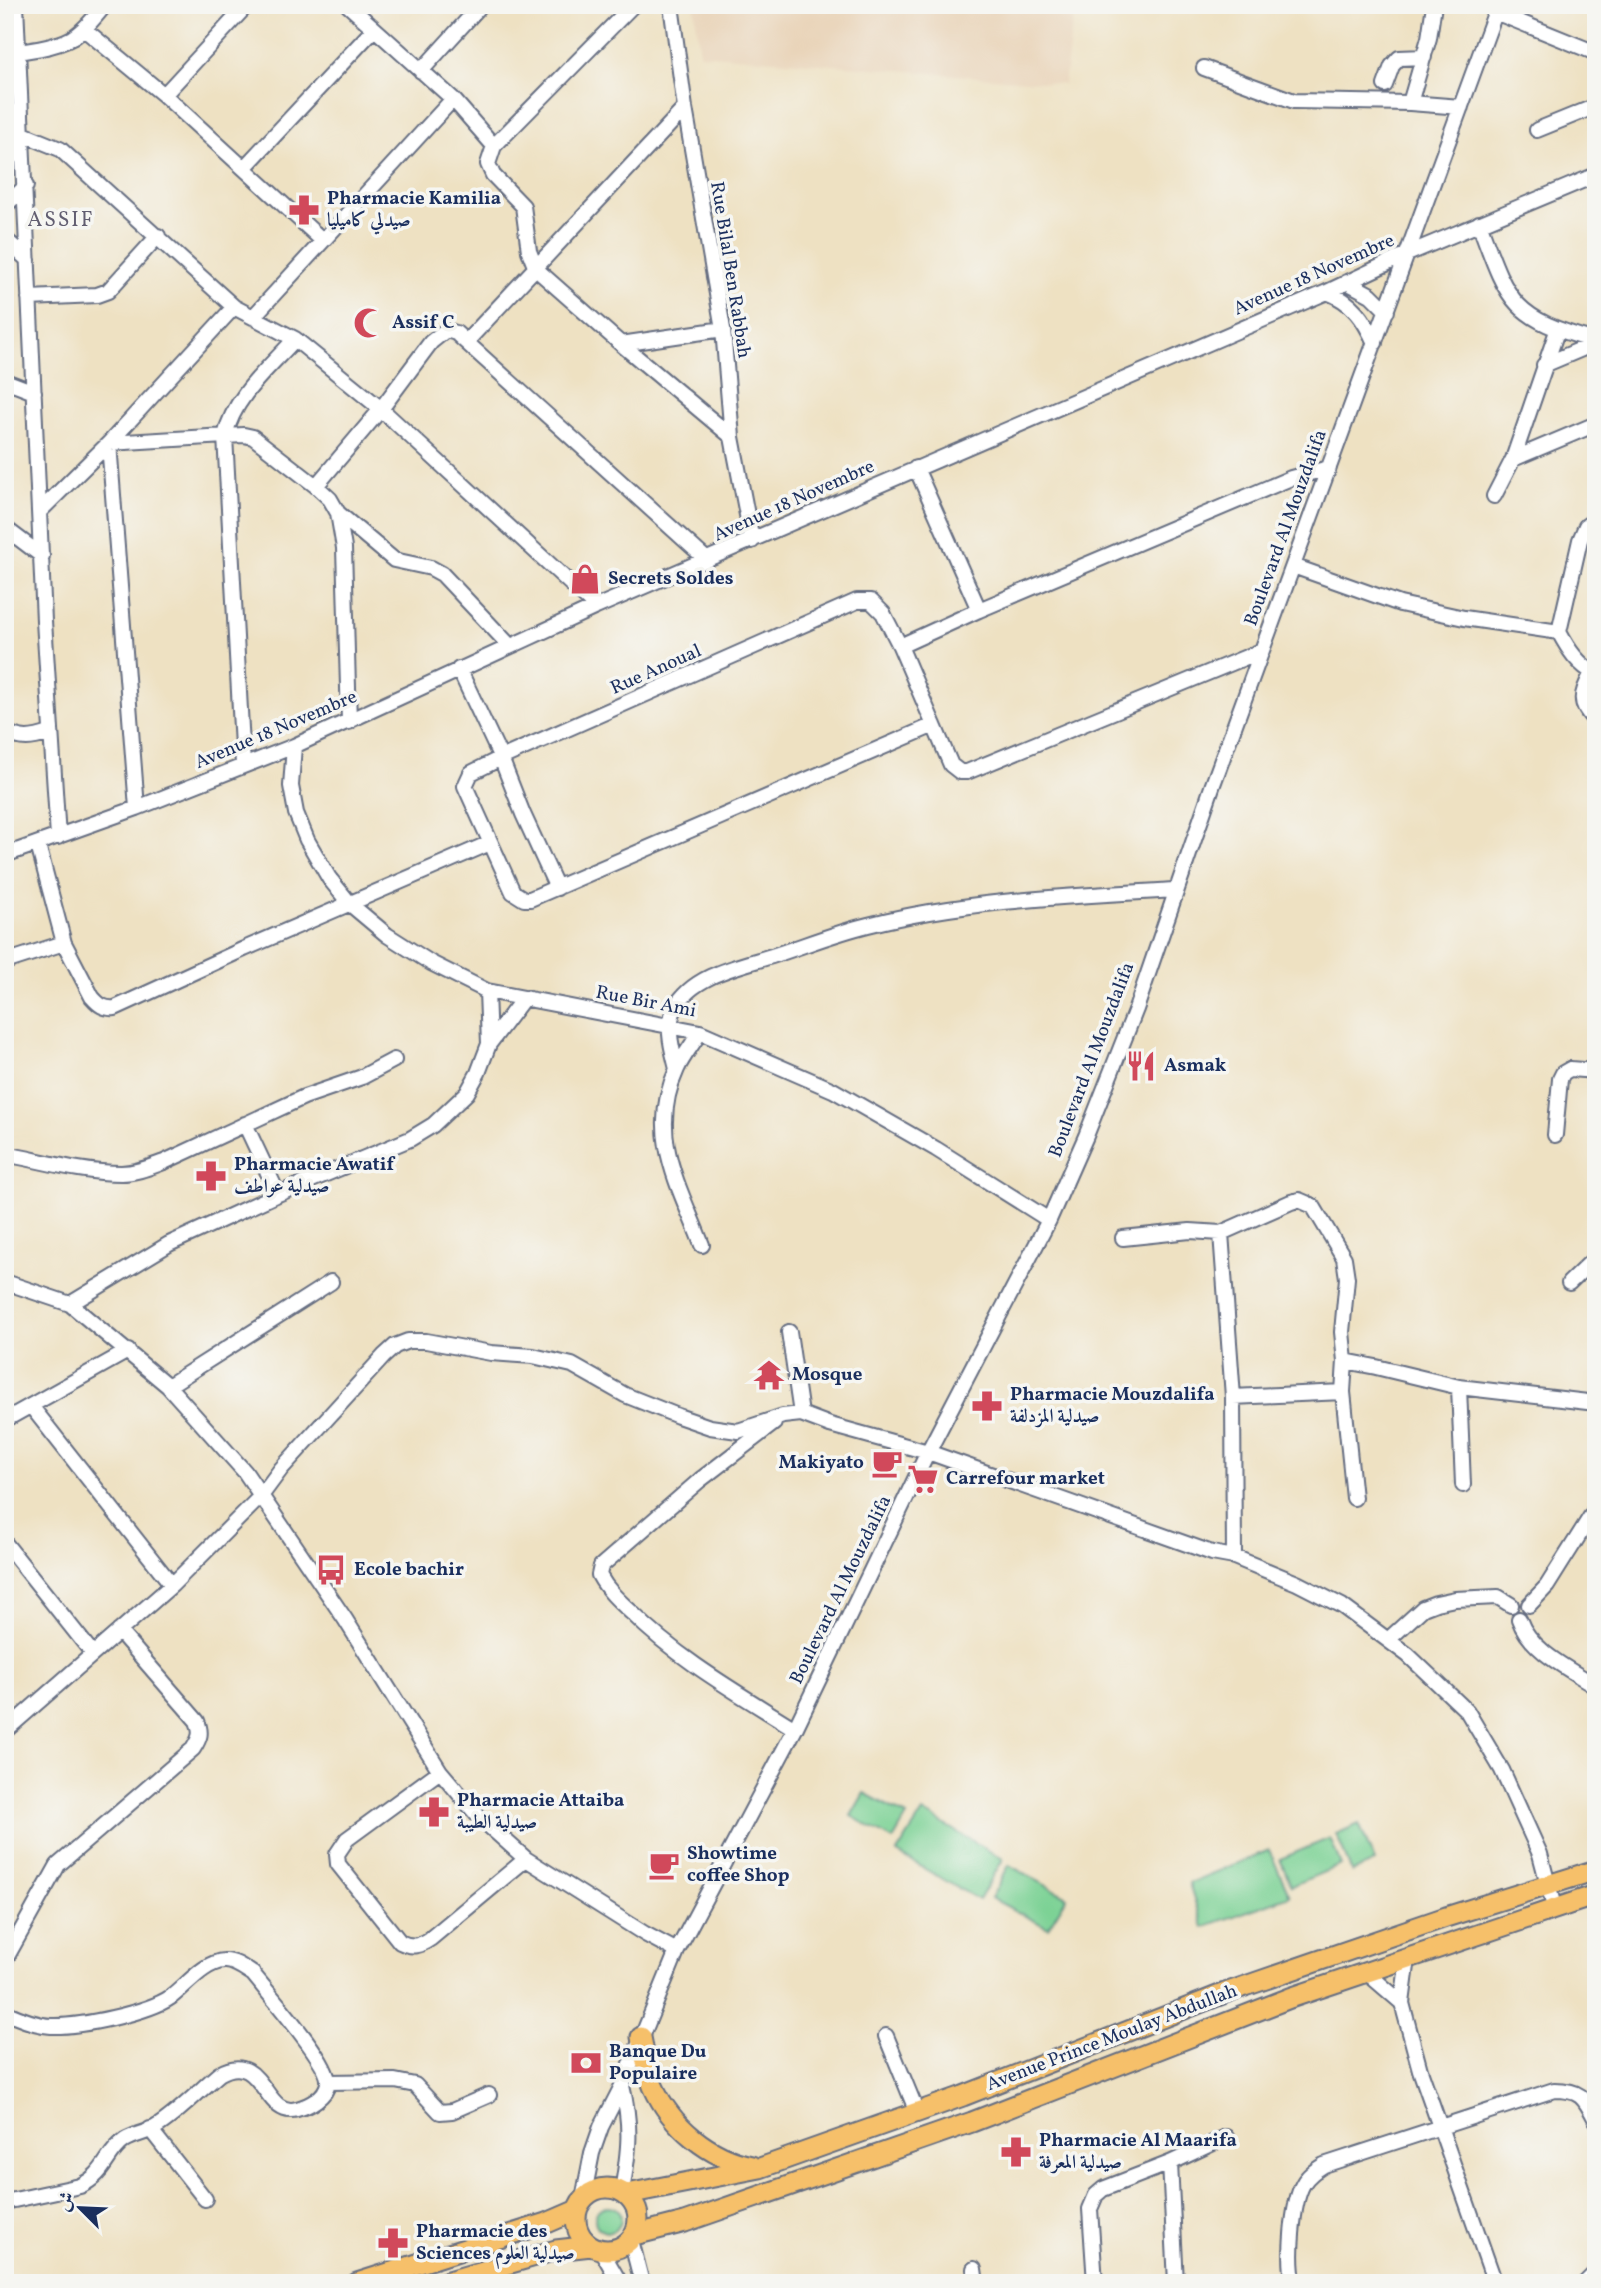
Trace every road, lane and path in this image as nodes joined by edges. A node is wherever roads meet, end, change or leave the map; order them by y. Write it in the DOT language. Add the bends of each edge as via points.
graph roads {
  1 [pos="16,5"];
  2 [pos="105,5"];
  3 [pos="247,5"];
  4 [pos="348,5"];
  5 [pos="481,5"];
  6 [pos="633,5"];
  7 [pos="671,5"];
  8 [pos="1434,5"];
  9 [pos="1497,8"];
  10 [pos="84,29"];
  11 [pos="374,29"];
  12 [pos="11,53"];
  13 [pos="1596,53"];
  14 [pos="1424,57"];
  15 [pos="1203,68"];
  16 [pos="421,71"];
  17 [pos="1385,85"];
  18 [pos="164,95"];
  19 [pos="453,99"];
  20 [pos="1410,103"];
  21 [pos="1596,106"];
  22 [pos="1461,107"];
  23 [pos="685,108"];
  24 [pos="1537,130"];
  25 [pos="23,134"];
  26 [pos="494,146"];
  27 [pos="244,168"];
  28 [pos="1596,175"];
  29 [pos="26,186"];
  30 [pos="5,206"];
  31 [pos="1479,223"];
  32 [pos="159,236"];
  33 [pos="5,239"];
  34 [pos="322,240"];
  35 [pos="1407,254"];
  36 [pos="28,260"];
  37 [pos="536,269"];
  38 [pos="1347,282"];
  39 [pos="1327,292"];
  40 [pos="29,298"];
  41 [pos="234,307"];
  42 [pos="1387,311"];
  43 [pos="253,317"];
  44 [pos="723,329"];
  45 [pos="1557,331"];
  46 [pos="295,339"];
  47 [pos="466,342"];
  48 [pos="1596,342"];
  49 [pos="1375,343"];
  50 [pos="621,344"];
  51 [pos="1544,365"];
  52 [pos="5,381"];
  53 [pos="34,392"];
  54 [pos="381,409"];
  55 [pos="1596,424"];
  56 [pos="225,436"];
  57 [pos="732,437"];
  58 [pos="109,443"];
  59 [pos="1513,459"];
  60 [pos="916,468"];
  61 [pos="1329,468"];
  62 [pos="316,486"];
  63 [pos="1494,496"];
  64 [pos="39,512"];
  65 [pos="338,513"];
  66 [pos="1596,519"];
  67 [pos="5,528"];
  68 [pos="752,541"];
  69 [pos="42,556"];
  70 [pos="707,560"];
  71 [pos="1293,566"];
  72 [pos="596,607"];
  73 [pos="979,610"];
  74 [pos="1559,632"];
  75 [pos="510,646"];
  76 [pos="900,646"];
  77 [pos="1261,651"];
  78 [pos="459,669"];
  79 [pos="1594,673"];
  80 [pos="1596,721"];
  81 [pos="349,722"];
  82 [pos="934,725"];
  83 [pos="5,731"];
  84 [pos="50,733"];
  85 [pos="294,746"];
  86 [pos="274,754"];
  87 [pos="501,758"];
  88 [pos="243,765"];
  89 [pos="291,786"];
  90 [pos="137,808"];
  91 [pos="58,837"];
  92 [pos="490,843"];
  93 [pos="37,845"];
  94 [pos="5,855"];
  95 [pos="557,888"];
  96 [pos="1175,890"];
  97 [pos="350,904"];
  98 [pos="64,943"];
  99 [pos="5,962"];
  100 [pos="487,991"];
  101 [pos="523,999"];
  102 [pos="668,1026"];
  103 [pos="701,1032"];
  104 [pos="489,1044"];
  105 [pos="394,1060"];
  106 [pos="677,1069"];
  107 [pos="1596,1071"];
  108 [pos="245,1124"];
  109 [pos="1555,1135"];
  110 [pos="5,1154"];
  111 [pos="278,1194"];
  112 [pos="1049,1220"];
  113 [pos="1221,1233"];
  114 [pos="1123,1238"];
  115 [pos="702,1245"];
  116 [pos="1596,1257"];
  117 [pos="5,1282"];
  118 [pos="331,1282"];
  119 [pos="1569,1283"];
  120 [pos="71,1304"];
  121 [pos="789,1332"];
  122 [pos="128,1351"];
  123 [pos="1345,1361"];
  124 [pos="168,1386"];
  125 [pos="1459,1387"];
  126 [pos="1343,1392"];
  127 [pos="1233,1397"];
  128 [pos="1596,1402"];
  129 [pos="31,1406"];
  130 [pos="801,1414"];
  131 [pos="783,1416"];
  132 [pos="5,1420"];
  133 [pos="928,1452"];
  134 [pos="1463,1485"];
  135 [pos="261,1496"];
  136 [pos="1354,1498"];
  137 [pos="1596,1508"];
  138 [pos="5,1543"];
  139 [pos="1234,1558"];
  140 [pos="172,1585"];
  141 [pos="1511,1605"];
  142 [pos="1529,1605"];
  143 [pos="1520,1619"];
  144 [pos="119,1631"];
  145 [pos="1389,1639"];
  146 [pos="93,1654"];
  147 [pos="1596,1686"];
  148 [pos="795,1729"];
  149 [pos="5,1731"];
  150 [pos="440,1771"];
  151 [pos="526,1859"];
  152 [pos="1596,1870"];
  153 [pos="1547,1886"];
  154 [pos="1596,1895"];
  155 [pos="1554,1907"];
  156 [pos="677,1951"];
  157 [pos="1408,1958"];
  158 [pos="5,1959"];
  159 [pos="1366,1972"];
  160 [pos="1402,2003"];
  161 [pos="5,2012"];
  162 [pos="886,2036"];
  163 [pos="641,2037"];
  164 [pos="328,2082"];
  165 [pos="622,2086"];
  166 [pos="489,2095"];
  167 [pos="917,2112"];
  168 [pos="1596,2120"];
  169 [pos="1439,2127"];
  170 [pos="150,2129"];
  171 [pos="1226,2137"];
  172 [pos="1170,2163"];
  173 [pos="760,2168"];
  174 [pos="624,2192"];
  175 [pos="205,2199"];
  176 [pos="5,2202"];
  177 [pos="580,2204"];
  178 [pos="632,2238"];
  179 [pos="596,2248"];
  180 [pos="1596,2272"];
  181 [pos="357,2283"];
  182 [pos="442,2283"];
  183 [pos="620,2283"];
  184 [pos="642,2283"];
  185 [pos="1095,2283"];
  186 [pos="1176,2283"];
  187 [pos="1294,2283"];
  188 [pos="1495,2283"];
  189 [pos="1585,2283"];
  1 -- 12 [label="street"];
  2 -- 10 [label="street"];
  3 -- 18 [label="street"];
  4 -- 11 [label="street"];
  5 -- 16 [label="street"];
  6 -- 26 [label="street"];
  7 -- 23 [label="street, Rue Bilal Ben Rabbah"];
  8 -- 14 [label="street"];
  9 -- 13 [label="street"];
  9 -- 22 [label="street, Boulevard Al Mouzdalifa"];
  10 -- 12 [label="street" via="60,43"];
  10 -- 18 [label="street"];
  11 -- 16 [label="street"];
  11 -- 27 [label="street"];
  12 -- 25 [label="street"];
  14 -- 17 [label="street" via="1399,58"];
  14 -- 20 [label="street"];
  15 -- 20 [label="street" via="1294,101"];
  16 -- 19 [label="street"];
  18 -- 27 [label="street"];
  19 -- 26 [label="street"];
  19 -- 34 [label="street"];
  20 -- 22 [label="street"];
  21 -- 24 [label="street"];
  22 -- 35 [label="street, Boulevard Al Mouzdalifa"];
  23 -- 37 [label="street"];
  23 -- 44 [label="street, Rue Bilal Ben Rabbah"];
  25 -- 29 [label="street"];
  25 -- 32 [label="street" via="60,149"];
  26 -- 37 [label="street" via="488,164 523,206"];
  27 -- 34 [label="street"];
  28 -- 31 [label="street, Avenue 18 Novembre"];
  29 -- 30 [label="street"];
  29 -- 36 [label="street"];
  31 -- 35 [label="street, Avenue 18 Novembre"];
  31 -- 45 [label="street" via="1515,305"];
  32 -- 40 [label="street" via="108,291"];
  32 -- 41 [label="street"];
  33 -- 36 [label="street"];
  34 -- 43 [label="street"];
  35 -- 38 [label="street, Avenue 18 Novembre"];
  35 -- 42 [label="street, Boulevard Al Mouzdalifa"];
  36 -- 40 [label="street"];
  37 -- 47 [label="street"];
  37 -- 50 [label="street"];
  38 -- 39 [label="street, Avenue 18 Novembre"];
  38 -- 42 [label="street" via="1371,295"];
  39 -- 49 [label="street" via="1356,310"];
  39 -- 60 [label="street, Avenue 18 Novembre"];
  40 -- 53 [label="street"];
  41 -- 43 [label="street"];
  41 -- 58 [label="street"];
  42 -- 49 [label="street, Boulevard Al Mouzdalifa"];
  43 -- 46 [label="street"];
  44 -- 50 [label="street"];
  44 -- 57 [label="street, Rue Bilal Ben Rabbah"];
  45 -- 48 [label="street"];
  45 -- 51 [label="street"];
  46 -- 54 [label="street"];
  46 -- 56 [label="street" via="235,408"];
  47 -- 54 [label="street" via="446,330 438,335"];
  47 -- 70 [label="street"];
  48 -- 51 [label="street"];
  49 -- 61 [label="street, Boulevard Al Mouzdalifa"];
  50 -- 57 [label="street"];
  51 -- 59 [label="street"];
  52 -- 53 [label="street"];
  53 -- 64 [label="street"];
  54 -- 62 [label="street"];
  54 -- 72 [label="street"];
  55 -- 59 [label="street"];
  56 -- 58 [label="street"];
  56 -- 62 [label="street" via="253,437"];
  56 -- 88 [label="street"];
  57 -- 68 [label="street, Rue Bilal Ben Rabbah"];
  58 -- 64 [label="street"];
  58 -- 90 [label="street"];
  59 -- 63 [label="street"];
  60 -- 68 [label="street, Avenue 18 Novembre"];
  60 -- 73 [label="street"];
  61 -- 71 [label="street, Boulevard Al Mouzdalifa"];
  61 -- 73 [label="street" via="1291,478"];
  62 -- 65 [label="street"];
  64 -- 69 [label="street"];
  65 -- 75 [label="street" via="394,560 442,575"];
  65 -- 81 [label="street" via="344,548"];
  66 -- 74 [label="street" via="1586,526 1580,540"];
  67 -- 69 [label="street"];
  68 -- 70 [label="street, Avenue 18 Novembre"];
  69 -- 84 [label="street"];
  70 -- 72 [label="street, Avenue 18 Novembre"];
  71 -- 74 [label="street" via="1400,604"];
  71 -- 77 [label="street, Boulevard Al Mouzdalifa"];
  72 -- 75 [label="street, Avenue 18 Novembre"];
  73 -- 76 [label="street"];
  74 -- 79 [label="street" via="1568,649"];
  75 -- 78 [label="street, Avenue 18 Novembre"];
  76 -- 82 [label="street"];
  76 -- 87 [label="street, Rue Anoual" via="877,605 857,601"];
  77 -- 82 [label="street" via="967,772 955,770"];
  77 -- 96 [label="street, Boulevard Al Mouzdalifa"];
  78 -- 81 [label="street, Avenue 18 Novembre"];
  78 -- 87 [label="street"];
  79 -- 80 [label="street" via="1582,699 1584,711"];
  81 -- 85 [label="street, Avenue 18 Novembre"];
  82 -- 95 [label="street"];
  83 -- 84 [label="street" via="31,739"];
  84 -- 91 [label="street"];
  85 -- 86 [label="street, Avenue 18 Novembre"];
  85 -- 89 [label="street, Rue Bir Ami"];
  86 -- 88 [label="street, Avenue 18 Novembre"];
  86 -- 89 [label="street, Rue Bir Ami"];
  87 -- 92 [label="street, Rue Anoual" via="471,773 466,786"];
  87 -- 95 [label="street"];
  88 -- 90 [label="street, Avenue 18 Novembre"];
  89 -- 97 [label="street, Rue Bir Ami" via="307,840"];
  90 -- 91 [label="street, Avenue 18 Novembre"];
  91 -- 93 [label="street, Avenue 18 Novembre"];
  92 -- 95 [label="street" via="519,897 530,900"];
  92 -- 97 [label="street"];
  93 -- 94 [label="street, Avenue 18 Novembre"];
  93 -- 98 [label="street"];
  96 -- 102 [label="street" via="971,906 868,925 724,971 693,987 676,1005"];
  96 -- 112 [label="street, Boulevard Al Mouzdalifa" via="1136,1009"];
  97 -- 98 [label="street" via="109,1009 98,1004"];
  97 -- 100 [label="street, Rue Bir Ami" via="431,964"];
  98 -- 99 [label="street"];
  100 -- 101 [label="street, Rue Bir Ami"];
  100 -- 104 [label="street"];
  101 -- 102 [label="street, Rue Bir Ami"];
  101 -- 104 [label="street"];
  102 -- 103 [label="street, Rue Bir Ami"];
  102 -- 106 [label="street"];
  103 -- 106 [label="street"];
  103 -- 112 [label="street, Rue Bir Ami" via="833,1090"];
  104 -- 111 [label="street" via="467,1093 433,1125 411,1139"];
  105 -- 108 [label="street"];
  106 -- 115 [label="street" via="663,1128 669,1161"];
  107 -- 109 [label="street" via="1570,1069 1563,1073"];
  108 -- 110 [label="street" via="164,1162 122,1173"];
  108 -- 111 [label="street"];
  111 -- 120 [label="street" via="169,1244"];
  112 -- 133 [label="street, Boulevard Al Mouzdalifa"];
  113 -- 114 [label="street" via="1190,1231"];
  113 -- 123 [label="street" via="1291,1202 1312,1206 1344,1258"];
  113 -- 127 [label="street"];
  116 -- 119 [label="street"];
  117 -- 120 [label="street"];
  118 -- 124 [label="street"];
  120 -- 122 [label="street"];
  121 -- 130 [label="street"];
  122 -- 124 [label="street"];
  122 -- 129 [label="street"];
  123 -- 125 [label="street"];
  123 -- 126 [label="street"];
  124 -- 135 [label="street"];
  125 -- 128 [label="street"];
  125 -- 134 [label="street"];
  126 -- 127 [label="street"];
  126 -- 136 [label="street"];
  127 -- 139 [label="street"];
  129 -- 132 [label="street"];
  129 -- 140 [label="street"];
  130 -- 131 [label="street"];
  130 -- 133 [label="street"];
  131 -- 135 [label="street" via="738,1431 710,1427 625,1395 572,1366 533,1356 408,1341 384,1356"];
  131 -- 148 [label="street" via="700,1480 601,1566 599,1575 641,1623 685,1660"];
  133 -- 139 [label="street"];
  133 -- 148 [label="street, Boulevard Al Mouzdalifa"];
  135 -- 140 [label="street"];
  135 -- 150 [label="street"];
  137 -- 142 [label="street" via="1547,1586"];
  138 -- 146 [label="street"];
  139 -- 145 [label="street" via="1342,1606"];
  140 -- 144 [label="street"];
  141 -- 142 [label="street" via="1520,1600"];
  141 -- 143 [label="street" via="1512,1614"];
  141 -- 145 [label="street" via="1498,1597 1436,1603 1407,1620"];
  142 -- 143 [label="street" via="1528,1615"];
  143 -- 147 [label="street" via="1540,1648"];
  144 -- 146 [label="street"];
  144 -- 158 [label="street" via="197,1721 200,1739 58,1865"];
  145 -- 153 [label="street" via="1468,1711 1502,1770 1540,1854"];
  146 -- 149 [label="street"];
  148 -- 156 [label="street, Boulevard Al Mouzdalifa"];
  150 -- 151 [label="street" via="479,1816"];
  150 -- 151 [label="street" via="347,1839 337,1854 338,1864 400,1942 421,1945"];
  151 -- 156 [label="street"];
  152 -- 153 [label="main road, Avenue Prince Moulay Abdullah"];
  153 -- 155 [label="street"];
  153 -- 167 [label="main road, Avenue Prince Moulay Abdullah" via="1237,1989"];
  154 -- 155 [label="main road, Avenue Prince Moulay Abdullah"];
  155 -- 157 [label="main road, Avenue Prince Moulay Abdullah"];
  156 -- 163 [label="street, Boulevard Al Mouzdalifa"];
  157 -- 159 [label="main road, Avenue Prince Moulay Abdullah"];
  157 -- 160 [label="street"];
  159 -- 160 [label="street"];
  159 -- 178 [label="main road, Avenue Prince Moulay Abdullah" via="1290,1997 972,2122"];
  160 -- 169 [label="street"];
  161 -- 164 [label="street" via="54,2026 122,2016 157,2005 207,1967 224,1961 253,1974 314,2051 327,2070"];
  162 -- 167 [label="street"];
  163 -- 165 [label="street, Boulevard Al Mouzdalifa"];
  163 -- 173 [label="main road" via="652,2084 683,2131 735,2163"];
  164 -- 166 [label="street" via="415,2085 440,2112"];
  164 -- 170 [label="street" via="314,2103 287,2110 253,2074 229,2068"];
  165 -- 174 [label="street" via="630,2133"];
  165 -- 177 [label="street, Boulevard Al Mouzdalifa" via="592,2152"];
  167 -- 173 [label="main road, Avenue Prince Moulay Abdullah"];
  168 -- 169 [label="street" via="1580,2095 1554,2090"];
  169 -- 187 [label="street" via="1312,2173 1298,2197 1290,2267"];
  169 -- 188 [label="street"];
  170 -- 175 [label="street"];
  170 -- 176 [label="street" via="127,2139 90,2181"];
  171 -- 172 [label="street"];
  172 -- 185 [label="street" via="1096,2195 1090,2209"];
  172 -- 186 [label="street"];
  173 -- 174 [label="main road, Avenue Prince Moulay Abdullah"];
  174 -- 177 [label="main road" via="601,2188"];
  174 -- 178 [label="main road" via="637,2209 638,2227"];
  177 -- 179 [label="main road" via="578,2230"];
  177 -- 181 [label="main road" via="534,2227"];
  178 -- 179 [label="main road" via="617,2249"];
  178 -- 184 [label="street"];
  179 -- 182 [label="main road" via="556,2250"];
  179 -- 183 [label="street"];
  180 -- 189 [label="street"];
}
